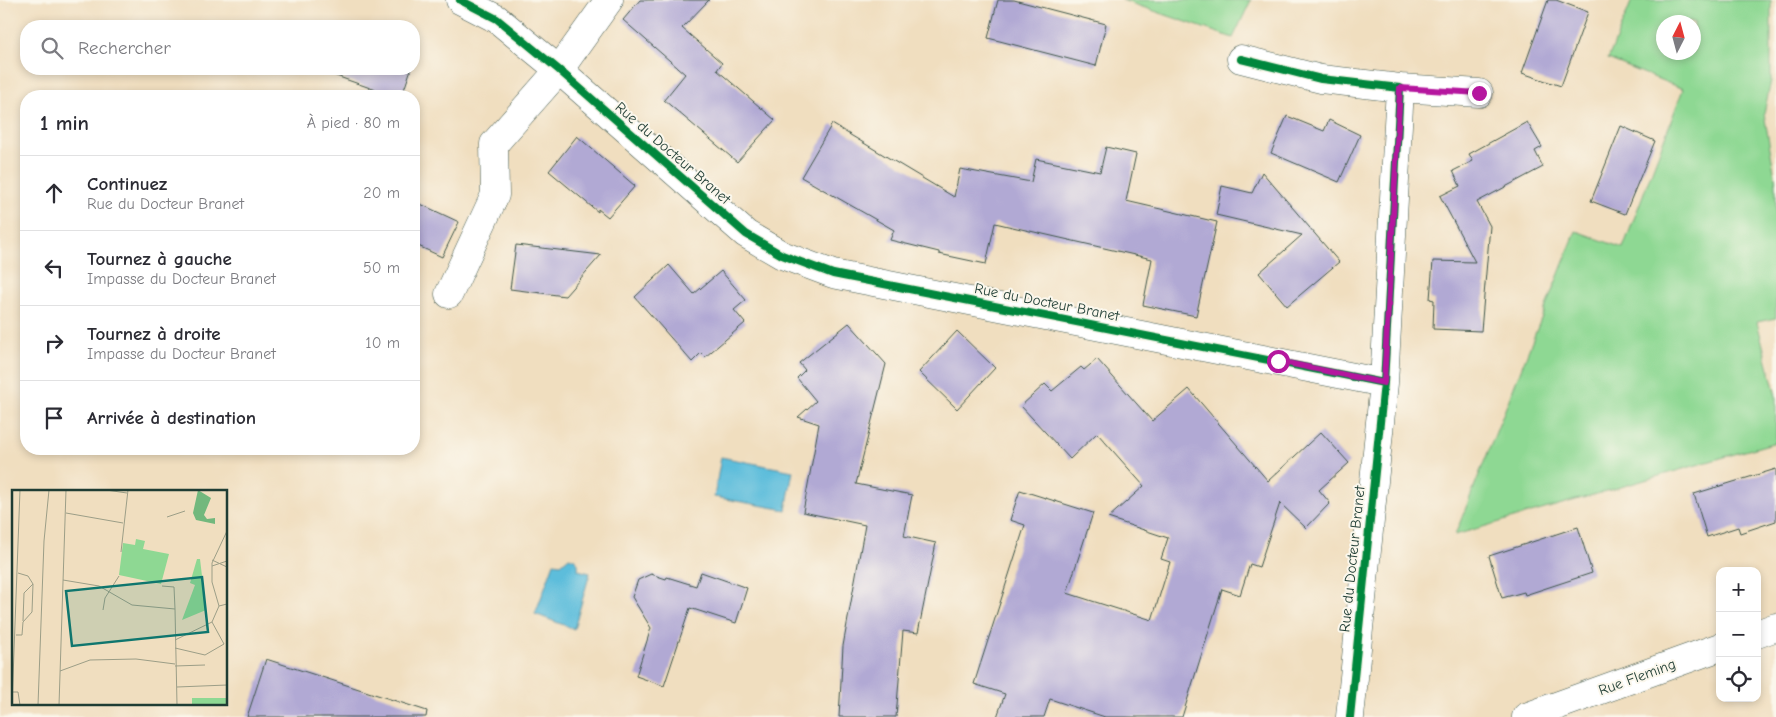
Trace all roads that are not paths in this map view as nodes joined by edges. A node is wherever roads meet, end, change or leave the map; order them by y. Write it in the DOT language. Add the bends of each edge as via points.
graph roads {
  1 [pos="460,0"];
  2 [pos="610,0"];
  3 [pos="1241,59"];
  4 [pos="559,70"];
  5 [pos="1400,88"];
  6 [pos="1479,93"];
  7 [pos="449,294"];
  8 [pos="1384,383"];
  9 [pos="1776,627"];
  10 [pos="1761,633"];
  11 [pos="1716,648"];
  12 [pos="1350,717"];
  13 [pos="1526,717"];
  1 -- 4 [label="street, Rue du Docteur Branet" via="497,19"];
  2 -- 4 [label="street"];
  3 -- 5 [label="street" via="1321,79"];
  4 -- 7 [label="street" via="494,144 495,195"];
  4 -- 8 [label="street, Rue du Docteur Branet" via="746,234 782,255 832,274"];
  5 -- 6 [label="street"];
  5 -- 8 [label="street"];
  8 -- 12 [label="street, Rue du Docteur Branet"];
  9 -- 10 [label="street"];
  11 -- 13 [label="street, Rue Fleming"];
}
